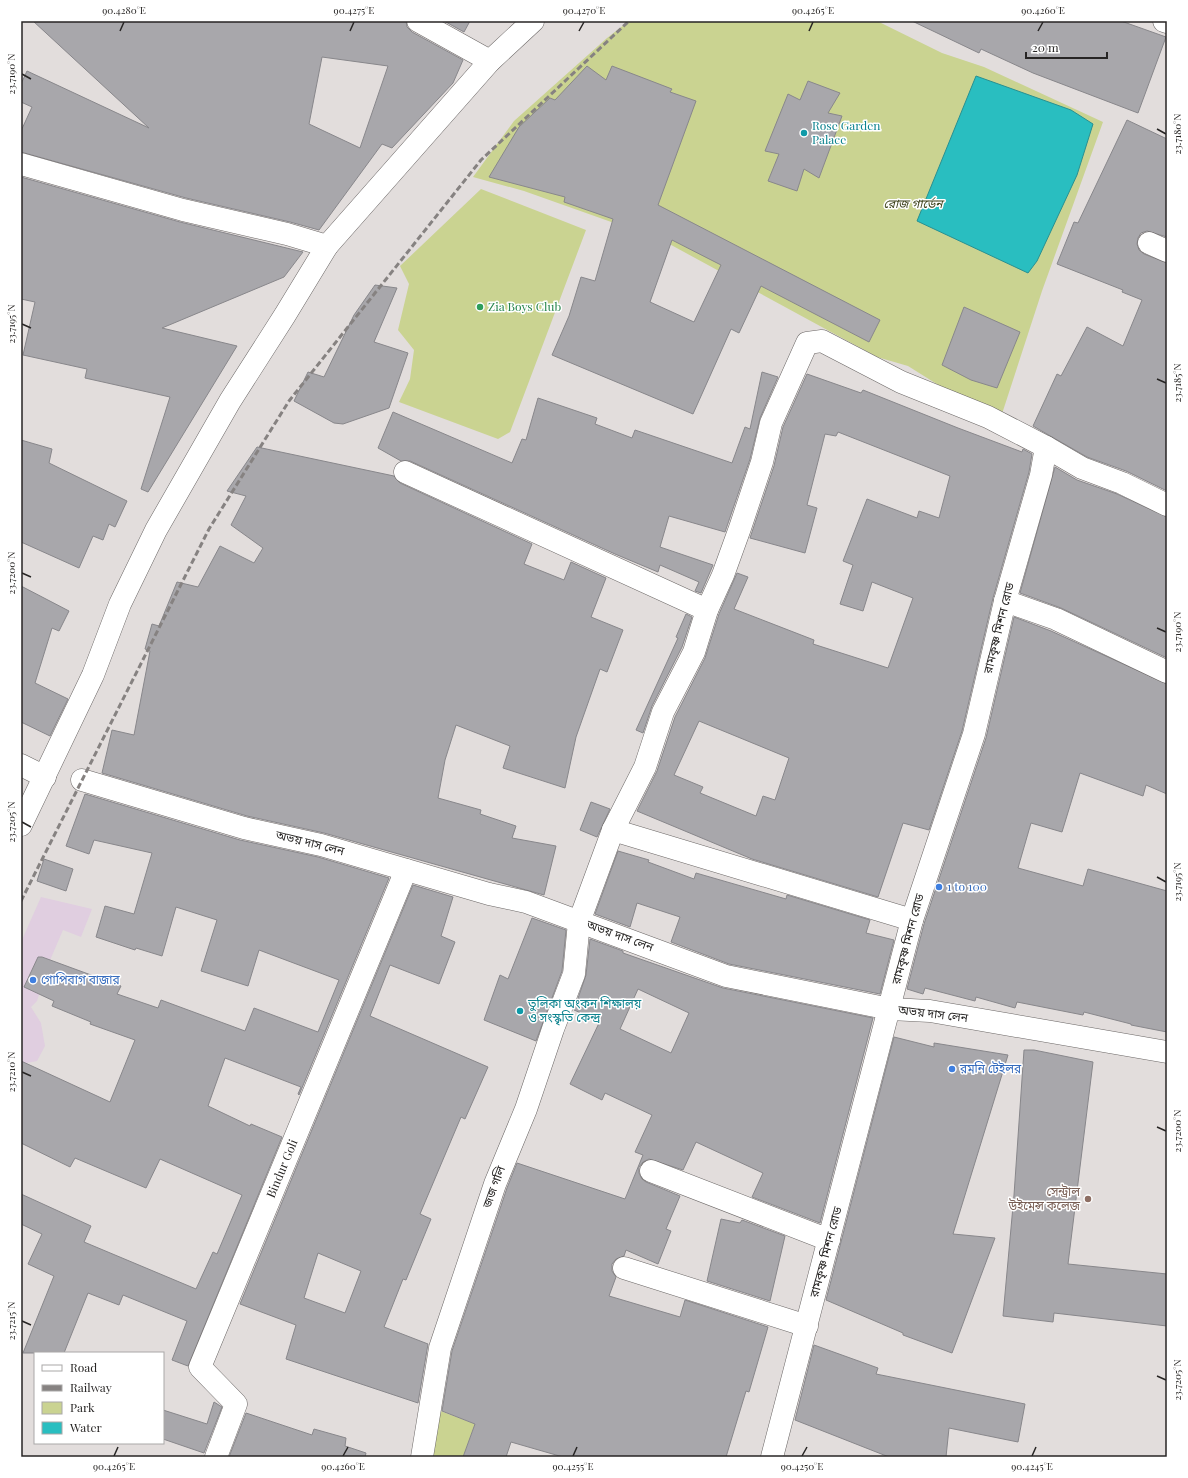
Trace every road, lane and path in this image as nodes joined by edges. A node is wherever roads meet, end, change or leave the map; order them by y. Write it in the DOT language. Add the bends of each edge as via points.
graph roads {
  1 [pos="418,21"];
  2 [pos="532,21"];
  3 [pos="1164,21"];
  4 [pos="1167,22"];
  5 [pos="490,61"];
  6 [pos="21,164"];
  7 [pos="326,246"];
  8 [pos="1046,447"];
  9 [pos="405,472"];
  10 [pos="1167,505"];
  11 [pos="1005,601"];
  12 [pos="707,610"];
  13 [pos="1167,672"];
  14 [pos="21,765"];
  15 [pos="44,777"];
  16 [pos="82,780"];
  17 [pos="21,825"];
  18 [pos="613,830"];
  19 [pos="406,870"];
  20 [pos="912,920"];
  21 [pos="580,922"];
  22 [pos="890,1009"];
  23 [pos="1167,1052"];
  24 [pos="652,1171"];
  25 [pos="829,1240"];
  26 [pos="624,1268"];
  27 [pos="807,1326"];
  28 [pos="216,1457"];
  29 [pos="422,1457"];
  30 [pos="772,1457"];
  1 -- 5 [label="street"];
  2 -- 5 [label="street"];
  3 -- 4 [label="street"];
  5 -- 7 [label="street"];
  6 -- 7 [label="street" via="176,208 287,234"];
  7 -- 15 [label="street" via="230,401 156,530 120,604 93,675"];
  8 -- 10 [label="street" via="1082,468 1122,483"];
  8 -- 11 [label="street, রামকৃষ্ণ মিশন রোড" via="1041,475"];
  8 -- 12 [label="street, জজ গলি" via="988,417 901,382 822,341 807,344 771,423 762,462 740,528"];
  9 -- 12 [label="street"];
  11 -- 13 [label="street" via="1056,619"];
  11 -- 20 [label="street, রামকৃষ্ণ মিশন রোড" via="974,734"];
  12 -- 18 [label="street, জজ গলি" via="694,652 663,712 645,767"];
  14 -- 15 [label="street"];
  15 -- 17 [label="street"];
  16 -- 19 [label="street, অভয় দাস লেন" via="244,828 321,845"];
  18 -- 20 [label="street"];
  18 -- 21 [label="street, জজ গলি"];
  19 -- 21 [label="street, অভয় দাস লেন" via="526,902"];
  19 -- 28 [label="street, Bindur Goli" via="200,1367 236,1404"];
  20 -- 22 [label="street, রামকৃষ্ণ মিশন রোড"];
  21 -- 22 [label="street, অভয় দাস লেন" via="726,976"];
  21 -- 29 [label="street, জজ গলি" via="574,974 552,1029 526,1109 495,1184 440,1348"];
  22 -- 23 [label="street, অভয় দাস লেন" via="930,1011"];
  22 -- 25 [label="street, রামকৃষ্ণ মিশন রোড"];
  24 -- 25 [label="street"];
  25 -- 27 [label="street, রামকৃষ্ণ মিশন রোড"];
  26 -- 27 [label="street"];
  27 -- 30 [label="street, রামকৃষ্ণ মিশন রোড"];
}
